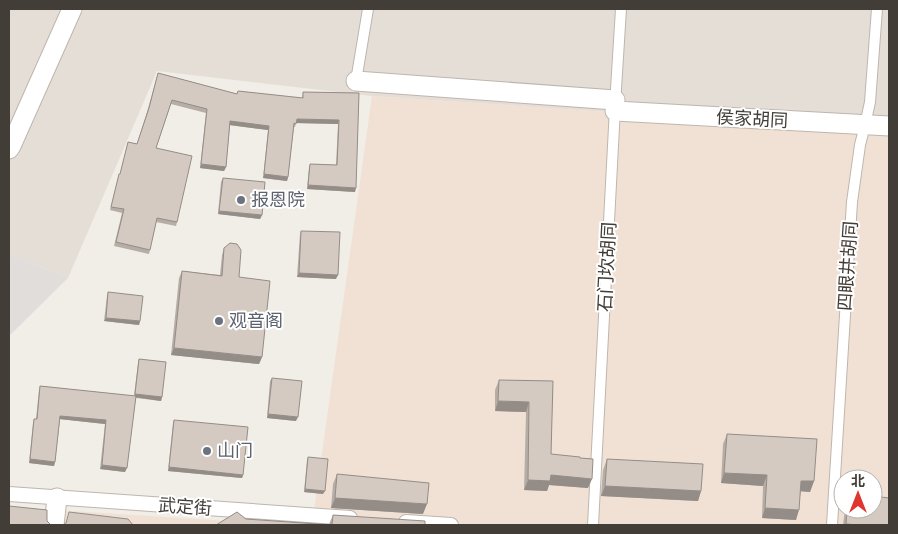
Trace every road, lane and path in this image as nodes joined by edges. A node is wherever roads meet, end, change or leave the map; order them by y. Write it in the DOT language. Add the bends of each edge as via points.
graph roads {
  1 [pos="72,9"];
  2 [pos="368,9"];
  3 [pos="621,9"];
  4 [pos="877,9"];
  5 [pos="356,81"];
  6 [pos="615,106"];
  7 [pos="865,125"];
  8 [pos="889,126"];
  9 [pos="9,148"];
  10 [pos="9,494"];
  11 [pos="57,498"];
  12 [pos="362,519"];
  13 [pos="392,521"];
  14 [pos="54,525"];
  15 [pos="451,525"];
  16 [pos="593,525"];
  17 [pos="832,525"];
  1 -- 9 [label="street"];
  2 -- 5 [label="lane"];
  3 -- 6 [label="lane, 石门坎胡同"];
  4 -- 7 [label="lane, 四眼井胡同" via="870,102"];
  5 -- 6 [label="street, 侯家胡同"];
  6 -- 7 [label="street, 侯家胡同"];
  6 -- 16 [label="lane, 石门坎胡同"];
  7 -- 8 [label="street, 侯家胡同"];
  7 -- 17 [label="lane, 四眼井胡同" via="852,202"];
  10 -- 11 [label="street, 武定街"];
  11 -- 12 [label="street, 武定街"];
  11 -- 14 [label="street"];
  13 -- 15 [label="street"];
}
